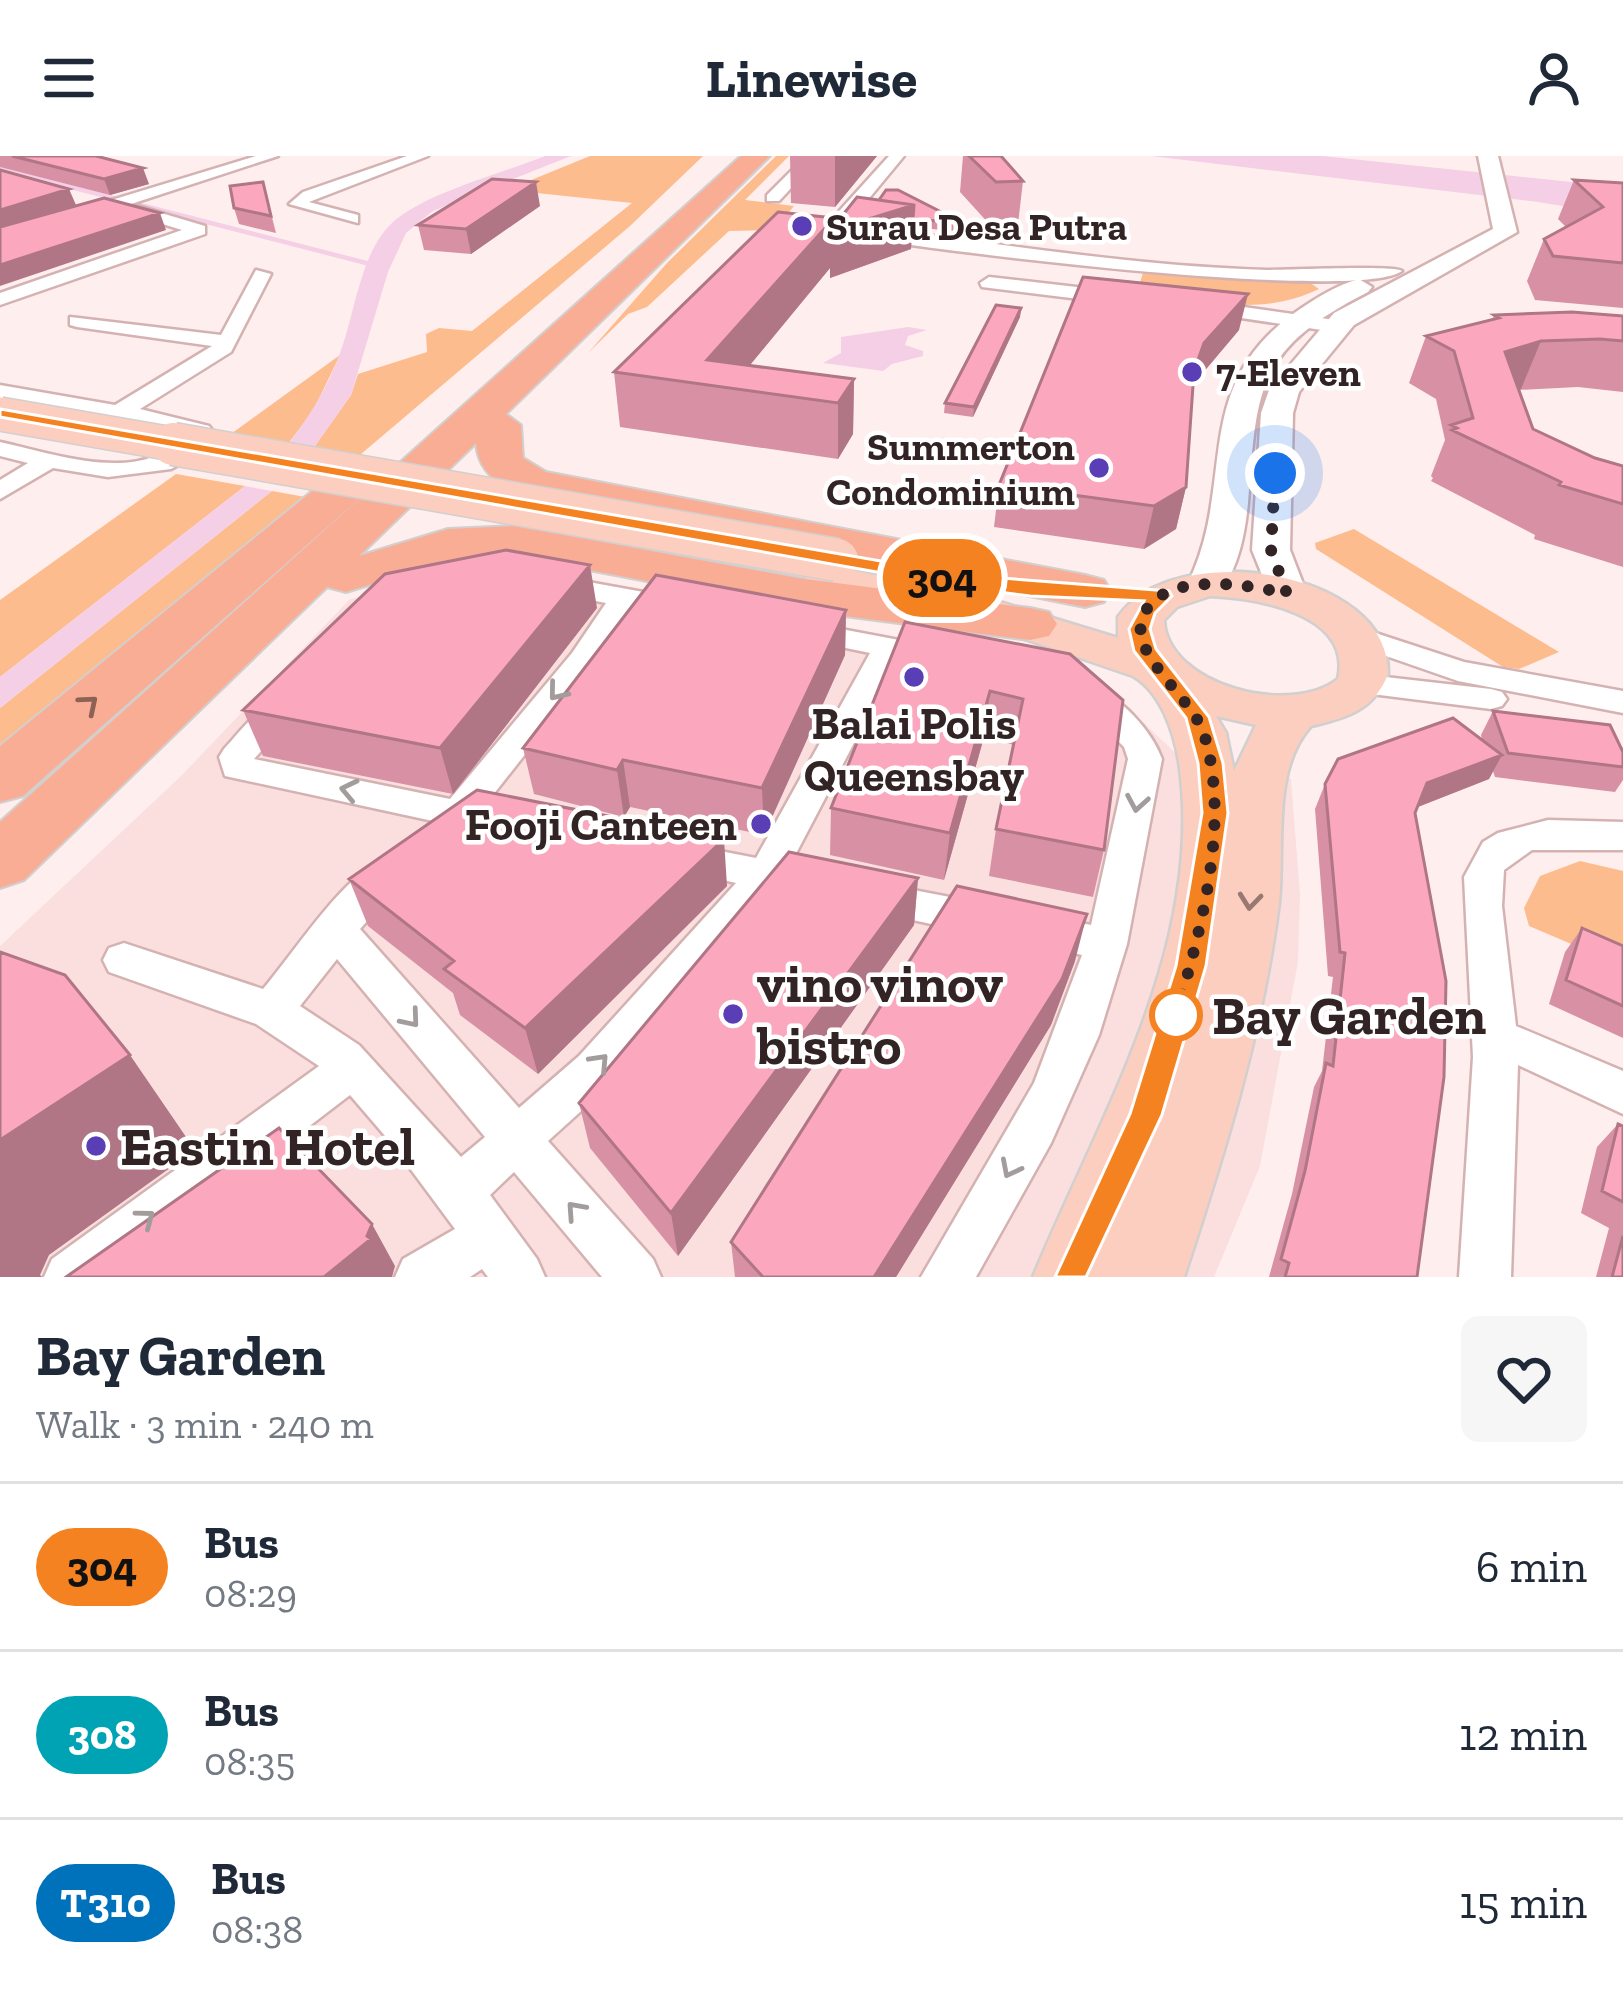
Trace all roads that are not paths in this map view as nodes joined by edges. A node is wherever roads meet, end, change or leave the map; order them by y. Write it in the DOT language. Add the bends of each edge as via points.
graph roads {
  1 [pos="271,156"];
  2 [pos="421,156"];
  3 [pos="722,156"];
  4 [pos="814,156"];
  5 [pos="896,156"];
  6 [pos="1490,164"];
  7 [pos="144,174"];
  8 [pos="765,177"];
  9 [pos="1475,182"];
  10 [pos="182,183"];
  11 [pos="68,193"];
  12 [pos="120,202"];
  13 [pos="16,215"];
  14 [pos="352,219"];
  15 [pos="47,225"];
  16 [pos="674,236"];
  17 [pos="0,239"];
  18 [pos="262,274"];
  19 [pos="1293,277"];
  20 [pos="1389,280"];
  21 [pos="989,283"];
  22 [pos="0,299"];
  23 [pos="1136,299"];
  24 [pos="1174,304"];
  25 [pos="1325,313"];
  26 [pos="77,321"];
  27 [pos="226,342"];
  28 [pos="0,392"];
  29 [pos="119,412"];
  30 [pos="0,414"];
  31 [pos="500,425"];
  32 [pos="0,428"];
  33 [pos="0,449"];
  34 [pos="51,459"];
  35 [pos="0,491"];
  36 [pos="832,569"];
  37 [pos="346,577"];
  38 [pos="526,579"];
  39 [pos="1185,590"];
  40 [pos="1084,591"];
  41 [pos="1287,594"];
  42 [pos="624,597"];
  43 [pos="709,614"];
  44 [pos="1030,624"];
  45 [pos="775,626"];
  46 [pos="1351,634"];
  47 [pos="889,647"];
  48 [pos="972,664"];
  49 [pos="1163,672"];
  50 [pos="1064,682"];
  51 [pos="1359,684"];
  52 [pos="301,692"];
  53 [pos="1623,702"];
  54 [pos="1295,713"];
  55 [pos="1623,723"];
  56 [pos="0,780"];
  57 [pos="464,814"];
  58 [pos="528,827"];
  59 [pos="1623,836"];
  60 [pos="657,853"];
  61 [pos="0,862"];
  62 [pos="766,875"];
  63 [pos="0,904"];
  64 [pos="336,929"];
  65 [pos="1107,944"];
  66 [pos="124,960"];
  67 [pos="271,1011"];
  68 [pos="1496,1038"];
  69 [pos="352,1068"];
  70 [pos="1623,1093"];
  71 [pos="516,1143"];
  72 [pos="458,1191"];
  73 [pos="504,1257"];
  74 [pos="70,1277"];
  75 [pos="421,1277"];
  76 [pos="635,1277"];
  77 [pos="947,1277"];
  78 [pos="1073,1277"];
  79 [pos="1144,1277"];
  80 [pos="1485,1277"];
  1 -- 10 [label="street"];
  2 -- 14 [label="street" via="297,204"];
  56 -- 3 [label="highway, one-way"];
  4 -- 8 [label="street"];
  5 -- 19 [label="street" via="838,229"];
  6 -- 9 [label="street"];
  7 -- 10 [label="street"];
  8 -- 16 [label="highway"];
  9 -- 20 [label="street" via="1505,232"];
  10 -- 12 [label="street"];
  11 -- 12 [label="street"];
  12 -- 15 [label="street"];
  12 -- 22 [label="street" via="202,228"];
  13 -- 15 [label="street"];
  15 -- 17 [label="street"];
  16 -- 31 [label="highway" via="634,290"];
  16 -- 61 [label="highway"];
  18 -- 27 [label="street"];
  19 -- 20 [label="street"];
  19 -- 25 [label="street" via="1333,286"];
  20 -- 25 [label="street"];
  21 -- 23 [label="street"];
  24 -- 25 [label="street"];
  25 -- 39 [label="street" via="1246,386 1228,531"];
  25 -- 41 [label="street" via="1278,405 1271,550"];
  26 -- 27 [label="street"];
  27 -- 29 [label="street"];
  28 -- 29 [label="street"];
  29 -- 34 [label="street" via="201,430 176,454 131,471"];
  30 -- 36 [label="main road, bridge"];
  31 -- 37 [label="highway"];
  31 -- 40 [label="highway" via="500,463 535,484"];
  32 -- 36 [label="main road"];
  33 -- 34 [label="street"];
  34 -- 35 [label="street"];
  36 -- 40 [label="main road"];
  36 -- 44 [label="main road"];
  37 -- 44 [label="highway" via="448,544 516,541 798,594"];
  37 -- 63 [label="highway"];
  38 -- 42 [label="street"];
  39 -- 40 [label="main road"];
  39 -- 41 [label="main road" via="1233,583"];
  39 -- 49 [label="main road" via="1146,610 1139,629"];
  41 -- 46 [label="main road"];
  42 -- 43 [label="street"];
  42 -- 57 [label="street, one-way"];
  44 -- 49 [label="main road"];
  45 -- 47 [label="street"];
  46 -- 51 [label="main road" via="1362,651"];
  46 -- 53 [label="street" via="1458,671"];
  47 -- 48 [label="street"];
  47 -- 62 [label="street"];
  49 -- 54 [label="main road" via="1222,704"];
  49 -- 78 [label="main road" via="1198,717 1210,763 1215,813 1203,898 1146,1115"];
  50 -- 65 [label="street, one-way" via="1139,742 1145,759"];
  51 -- 54 [label="main road" via="1334,703"];
  51 -- 55 [label="street"];
  57 -- 52 [label="street, one-way" via="237,768 236,757"];
  54 -- 79 [label="main road, one-way" via="1274,731 1259,769 1248,922 1199,1124"];
  57 -- 58 [label="street"];
  57 -- 64 [label="street" via="367,892"];
  59 -- 68 [label="street" via="1534,837 1502,849 1485,867"];
  60 -- 62 [label="street"];
  62 -- 65 [label="street"];
  71 -- 62 [label="street, one-way" via="595,1070"];
  64 -- 67 [label="street"];
  64 -- 71 [label="street, one-way"];
  65 -- 77 [label="street, one-way" via="1075,1040"];
  66 -- 67 [label="street"];
  67 -- 69 [label="street"];
  68 -- 70 [label="street"];
  68 -- 80 [label="street"];
  69 -- 72 [label="street"];
  74 -- 69 [label="street, one-way"];
  71 -- 72 [label="street"];
  76 -- 71 [label="street, one-way"];
  72 -- 73 [label="street"];
  73 -- 75 [label="street"];
}
